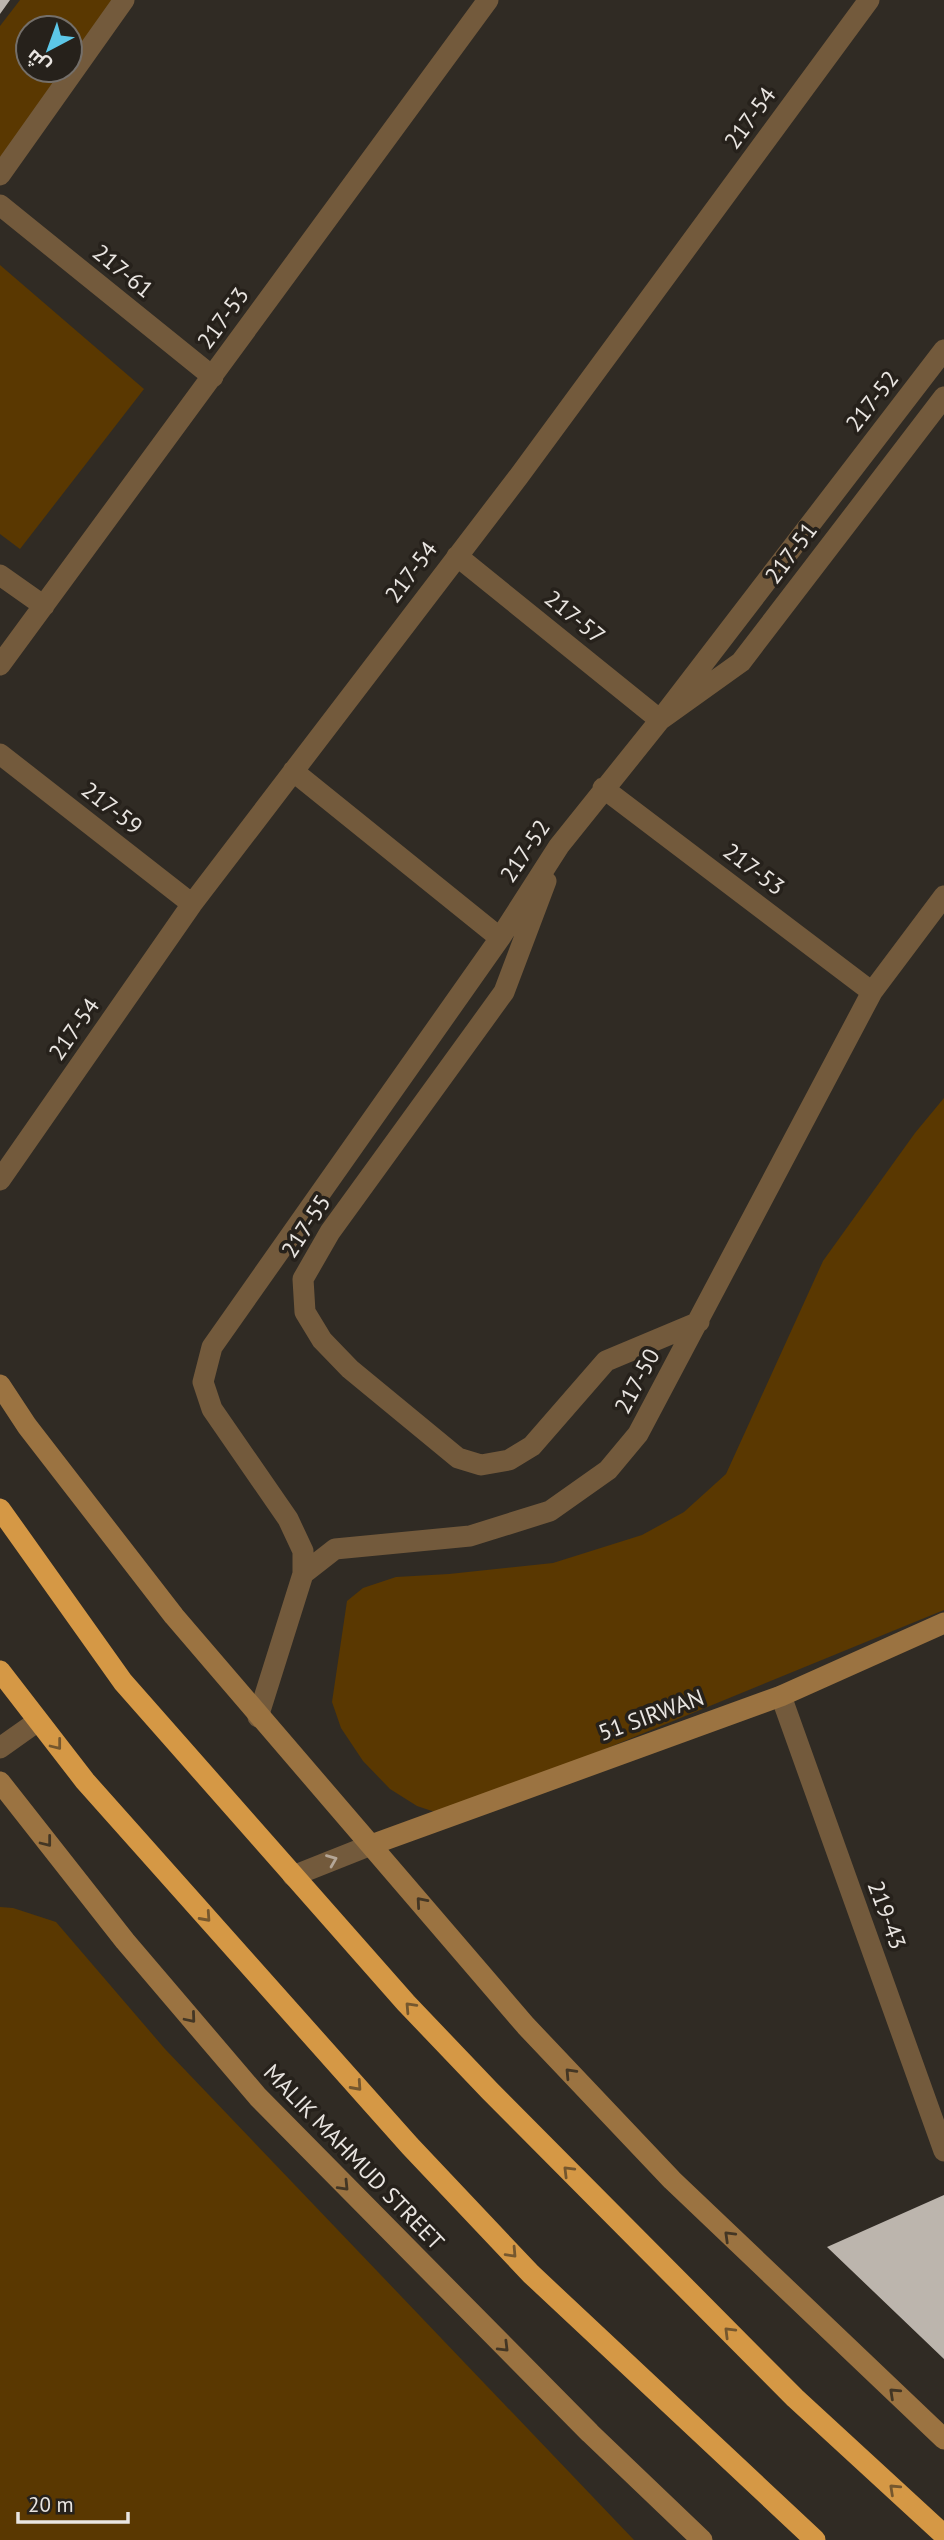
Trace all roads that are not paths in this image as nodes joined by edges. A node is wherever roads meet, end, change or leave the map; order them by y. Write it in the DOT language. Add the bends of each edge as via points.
graph roads {
  1 [pos="124,0"];
  2 [pos="488,0"];
  3 [pos="869,0"];
  4 [pos="0,175"];
  5 [pos="0,205"];
  6 [pos="944,350"];
  7 [pos="212,377"];
  8 [pos="944,397"];
  9 [pos="457,556"];
  10 [pos="0,575"];
  11 [pos="44,606"];
  12 [pos="0,665"];
  13 [pos="660,720"];
  14 [pos="0,754"];
  15 [pos="292,771"];
  16 [pos="603,788"];
  17 [pos="559,846"];
  18 [pos="944,896"];
  19 [pos="192,904"];
  20 [pos="500,938"];
  21 [pos="872,992"];
  22 [pos="0,1180"];
  23 [pos="699,1322"];
  24 [pos="0,1385"];
  25 [pos="0,1509"];
  26 [pos="303,1573"];
  27 [pos="944,1623"];
  28 [pos="0,1671"];
  29 [pos="781,1696"];
  30 [pos="258,1717"];
  31 [pos="38,1721"];
  32 [pos="0,1748"];
  33 [pos="2,1788"];
  34 [pos="372,1844"];
  35 [pos="293,1877"];
  36 [pos="944,2151"];
  37 [pos="944,2439"];
  38 [pos="944,2535"];
  39 [pos="702,2540"];
  40 [pos="815,2540"];
  1 -- 4 [label="street"];
  2 -- 7 [label="street, 217-53"];
  3 -- 9 [label="street, 217-54"];
  5 -- 7 [label="street, 217-61"];
  6 -- 13 [label="street, 217-52"];
  7 -- 11 [label="street, 217-53"];
  8 -- 13 [label="street, 217-51" via="741,662"];
  9 -- 13 [label="street, 217-57"];
  9 -- 15 [label="street, 217-54"];
  10 -- 11 [label="street"];
  11 -- 12 [label="street, 217-53"];
  13 -- 16 [label="street, 217-52"];
  14 -- 19 [label="street, 217-59"];
  15 -- 19 [label="street, 217-54"];
  15 -- 20 [label="street"];
  16 -- 17 [label="street, 217-52"];
  16 -- 21 [label="street, 217-53"];
  17 -- 20 [label="street, 217-52"];
  17 -- 23 [label="street, 217-55" via="504,992 330,1232 303,1279 305,1312 322,1340 349,1369 458,1458 481,1465 509,1460 532,1446 607,1361"];
  18 -- 21 [label="street, 217-50"];
  19 -- 22 [label="street, 217-54"];
  20 -- 26 [label="street, 217-52" via="212,1347 203,1382 212,1409 288,1518 303,1551"];
  21 -- 23 [label="street, 217-50"];
  23 -- 26 [label="street, 217-50" via="638,1433 608,1470 550,1511 470,1536 335,1549"];
  24 -- 30 [label="main road" via="100,1522"];
  25 -- 35 [label="highway" via="123,1682"];
  26 -- 30 [label="street"];
  27 -- 29 [label="main road, 51 SIRWAN"];
  28 -- 31 [label="highway"];
  29 -- 34 [label="main road, 51 SIRWAN"];
  29 -- 36 [label="street, 219-43"];
  30 -- 34 [label="main road"];
  31 -- 32 [label="street"];
  31 -- 40 [label="highway, one-way" via="85,1781 410,2146 531,2274"];
  33 -- 39 [label="main road, MALIK MAHMUD STREET, one-way" via="258,2097"];
  35 -- 34 [label="street, one-way"];
  37 -- 34 [label="main road, one-way" via="737,2244 609,2115 526,2026"];
  38 -- 35 [label="highway, one-way" via="795,2398 603,2206 406,2003"];
}
